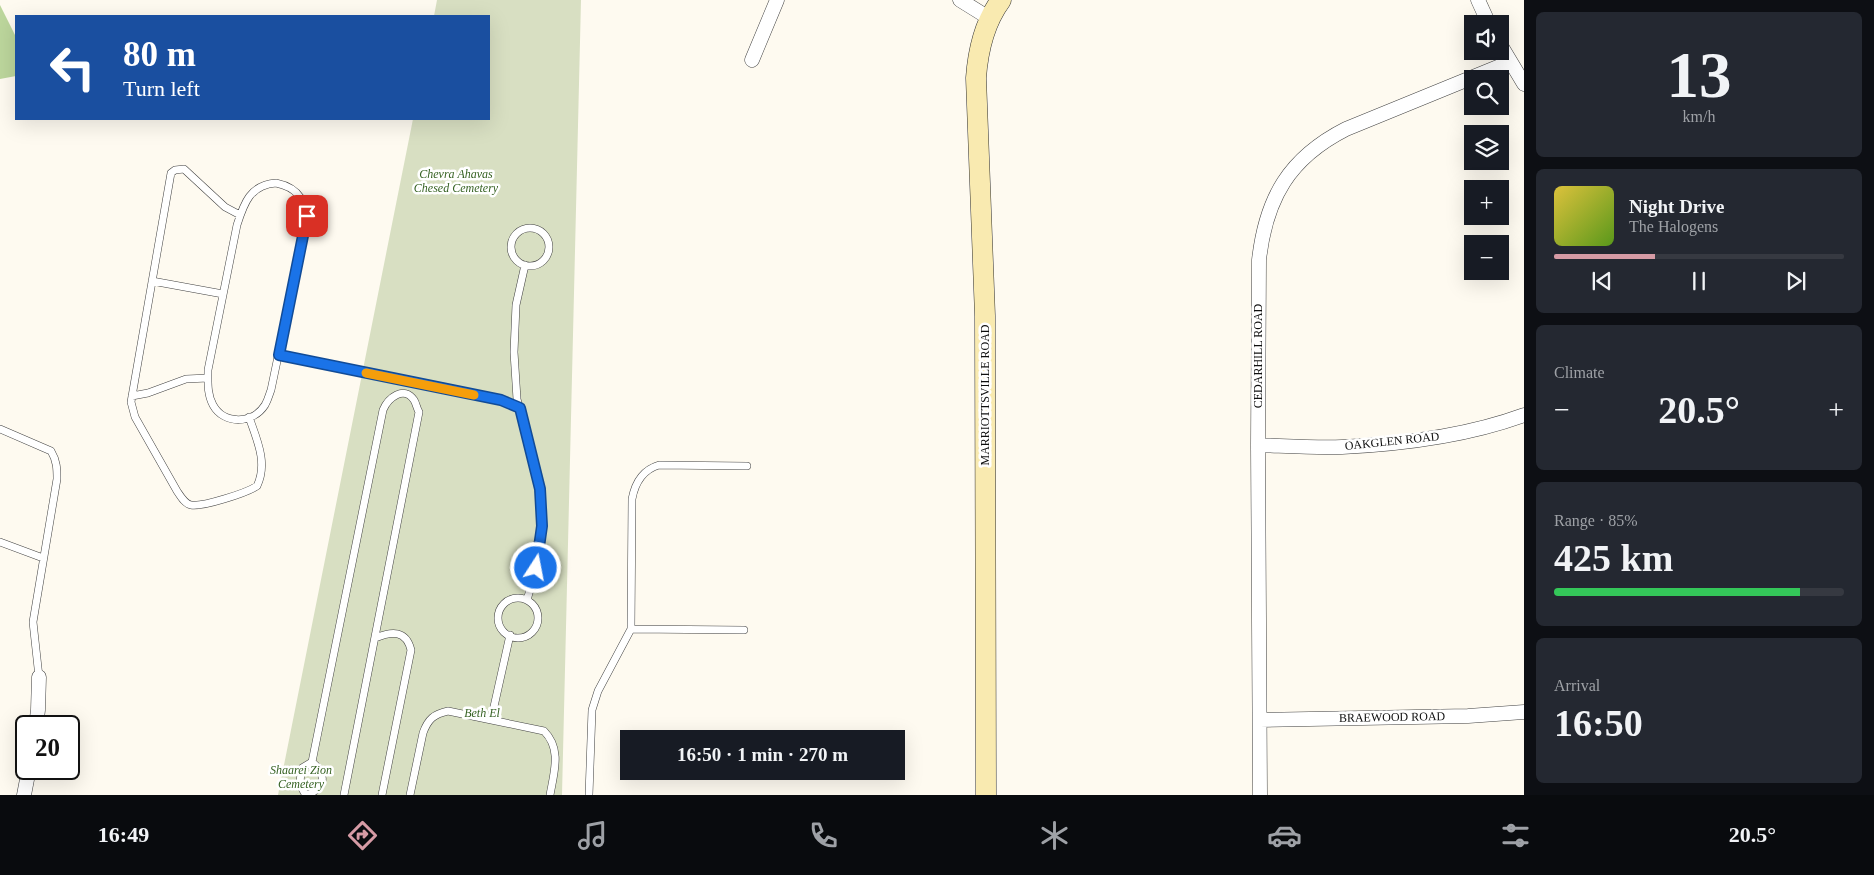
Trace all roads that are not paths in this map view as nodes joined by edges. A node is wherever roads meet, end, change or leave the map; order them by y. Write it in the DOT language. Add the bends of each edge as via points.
graph roads {
  1 [pos="777,0"];
  2 [pos="960,0"];
  3 [pos="1001,0"];
  4 [pos="1478,0"];
  5 [pos="1485,15"];
  6 [pos="989,18"];
  7 [pos="752,60"];
  8 [pos="1510,62"];
  9 [pos="1524,84"];
  10 [pos="240,216"];
  11 [pos="525,265"];
  12 [pos="152,281"];
  13 [pos="223,294"];
  14 [pos="279,355"];
  15 [pos="208,378"];
  16 [pos="408,381"];
  17 [pos="406,394"];
  18 [pos="132,396"];
  19 [pos="520,408"];
  20 [pos="1524,415"];
  21 [pos="249,416"];
  22 [pos="0,429"];
  23 [pos="1258,445"];
  24 [pos="747,466"];
  25 [pos="0,542"];
  26 [pos="43,558"];
  27 [pos="527,600"];
  28 [pos="631,629"];
  29 [pos="744,630"];
  30 [pos="510,636"];
  31 [pos="375,638"];
  32 [pos="38,677"];
  33 [pos="1524,712"];
  34 [pos="37,715"];
  35 [pos="491,720"];
  36 [pos="1260,720"];
  37 [pos="312,762"];
  38 [pos="27,780"];
  39 [pos="24,795"];
  40 [pos="306,795"];
  41 [pos="344,795"];
  42 [pos="382,795"];
  43 [pos="410,795"];
  44 [pos="550,795"];
  45 [pos="589,795"];
  46 [pos="986,795"];
  47 [pos="1260,795"];
  1 -- 7 [label="street"];
  2 -- 6 [label="street"];
  3 -- 6 [label="main road, MARRIOTTSVILLE ROAD"];
  4 -- 5 [label="street"];
  6 -- 46 [label="main road, MARRIOTTSVILLE ROAD" via="976,78 985,325"];
  8 -- 9 [label="street"];
  8 -- 23 [label="street, CEDARHILL ROAD" via="1328,138 1294,167 1281,186 1262,234 1259,260"];
  10 -- 12 [label="lane" via="225,207 184,169 175,170 170,176"];
  10 -- 13 [label="lane"];
  10 -- 14 [label="lane" via="251,194 267,184 292,188 305,206 306,227"];
  11 -- 11 [label="lane" via="540,263 548,253 547,239 532,228 521,230 512,240 512,254"];
  11 -- 19 [label="lane" via="516,305 514,352"];
  12 -- 13 [label="lane"];
  12 -- 18 [label="lane"];
  13 -- 15 [label="lane"];
  14 -- 16 [label="lane"];
  14 -- 21 [label="lane" via="265,405"];
  15 -- 18 [label="lane" via="186,379 148,394"];
  15 -- 21 [label="lane" via="209,397 219,414 229,420"];
  16 -- 17 [label="lane"];
  16 -- 19 [label="lane" via="501,400"];
  17 -- 31 [label="lane" via="414,400 419,412"];
  17 -- 37 [label="lane" via="393,396 386,401 383,410"];
  18 -- 21 [label="lane" via="135,417 177,492 190,505 241,494 257,486 263,469 262,457"];
  19 -- 27 [label="lane" via="542,505 540,548"];
  20 -- 23 [label="street, OAKGLEN ROAD" via="1430,438 1387,444 1341,447"];
  22 -- 26 [label="lane" via="41,446 56,458 57,479"];
  23 -- 36 [label="street, CEDARHILL ROAD"];
  24 -- 28 [label="lane" via="659,466 651,468 639,479 632,499"];
  25 -- 26 [label="lane"];
  26 -- 32 [label="lane" via="33,622"];
  27 -- 30 [label="lane" via="536,610 537,624 522,637"];
  27 -- 30 [label="lane" via="508,600 499,611 499,625"];
  28 -- 29 [label="lane"];
  28 -- 45 [label="lane" via="598,691 592,710"];
  30 -- 35 [label="lane"];
  31 -- 41 [label="lane"];
  31 -- 42 [label="lane" via="384,634 404,636 411,650"];
  32 -- 34 [label="street"];
  33 -- 36 [label="street, BRAEWOOD ROAD"];
  35 -- 43 [label="lane" via="448,711 430,718 423,733"];
  35 -- 44 [label="lane" via="544,731 551,737 557,757"];
  36 -- 47 [label="street, CEDARHILL ROAD"];
  37 -- 40 [label="lane" via="302,768 299,782"];
  37 -- 40 [label="lane" via="322,776 316,791"];
  38 -- 39 [label="street"];
}
